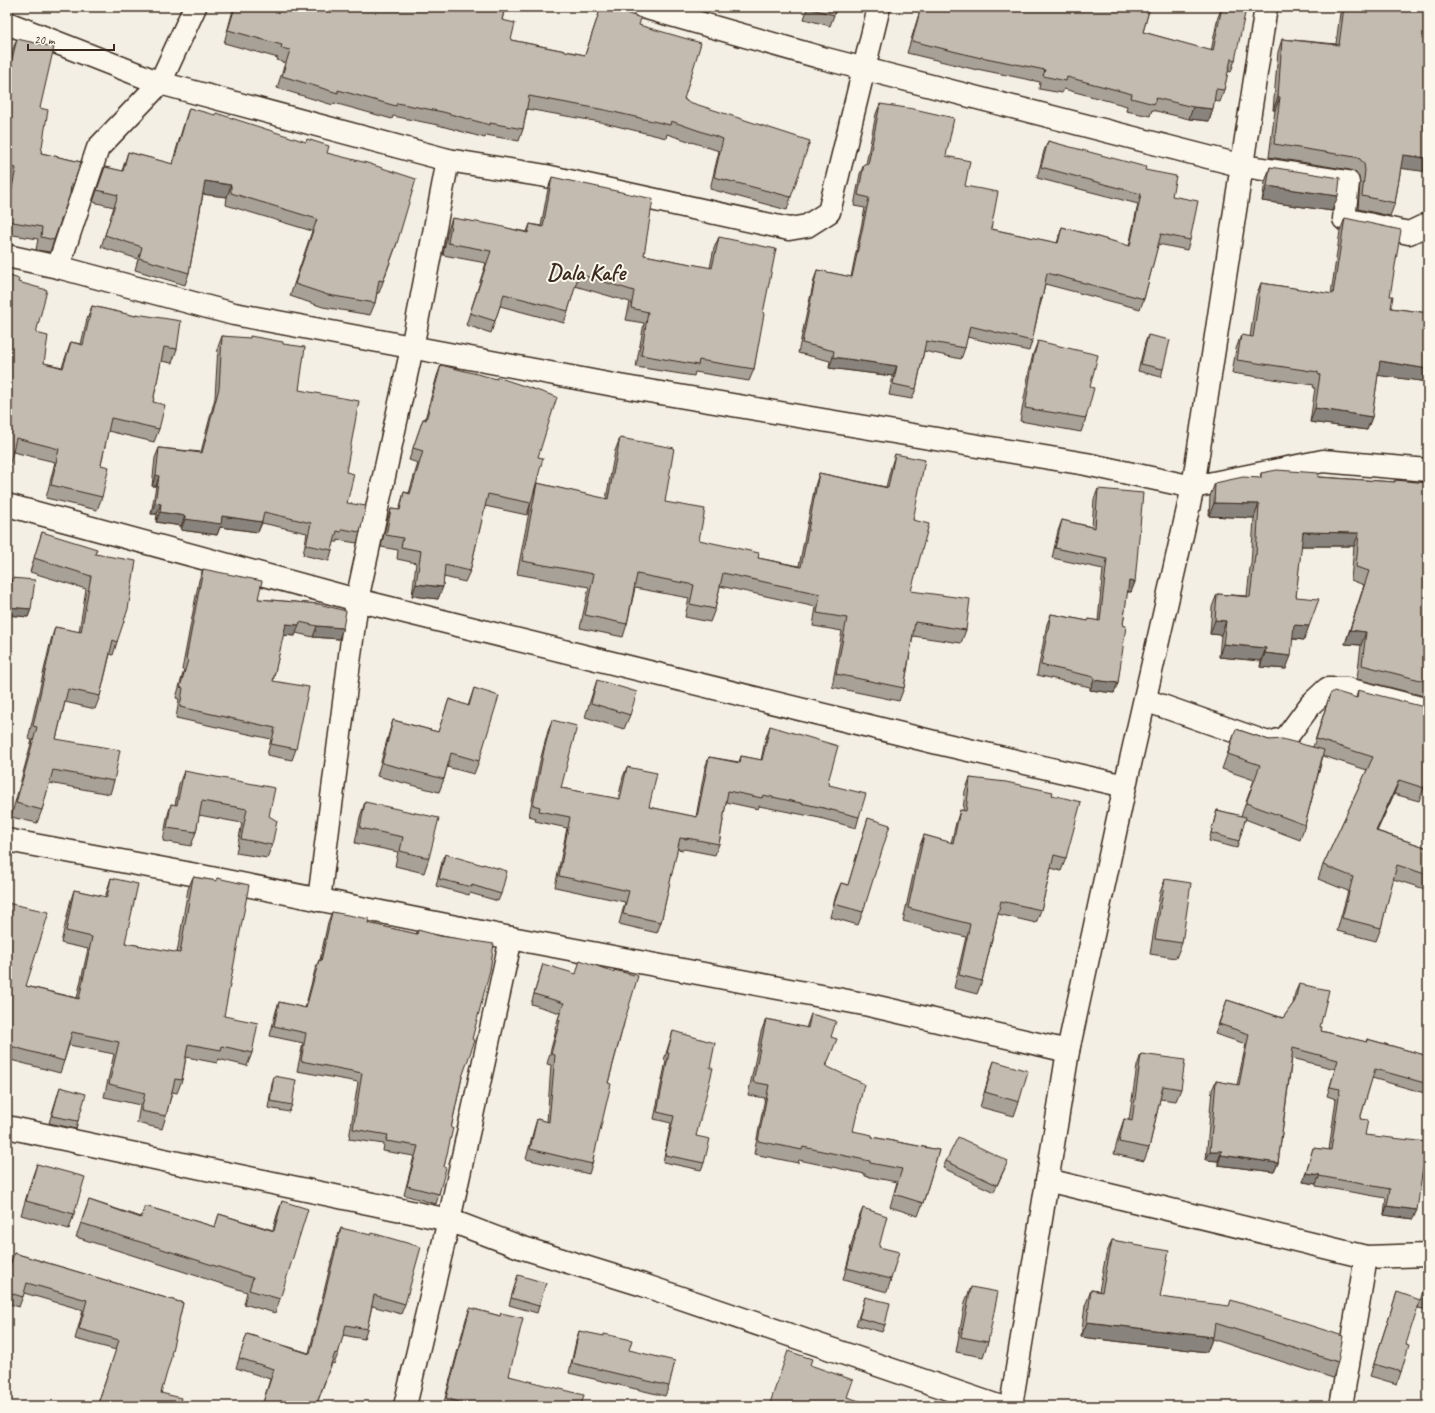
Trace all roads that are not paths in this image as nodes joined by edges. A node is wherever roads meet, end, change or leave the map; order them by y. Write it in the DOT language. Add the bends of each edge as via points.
graph roads {
  1 [pos="195,7"];
  2 [pos="643,7"];
  3 [pos="880,7"];
  4 [pos="1266,7"];
  5 [pos="7,23"];
  6 [pos="864,68"];
  7 [pos="160,83"];
  8 [pos="448,160"];
  9 [pos="1242,166"];
  10 [pos="1428,224"];
  11 [pos="7,256"];
  12 [pos="58,267"];
  13 [pos="412,348"];
  14 [pos="1428,470"];
  15 [pos="1193,487"];
  16 [pos="7,505"];
  17 [pos="357,600"];
  18 [pos="1145,700"];
  19 [pos="1428,710"];
  20 [pos="1125,786"];
  21 [pos="7,840"];
  22 [pos="319,900"];
  23 [pos="511,938"];
  24 [pos="1068,1051"];
  25 [pos="7,1127"];
  26 [pos="1047,1180"];
  27 [pos="450,1220"];
  28 [pos="1428,1255"];
  29 [pos="1366,1257"];
  30 [pos="405,1406"];
  31 [pos="998,1406"];
  32 [pos="1010,1406"];
  33 [pos="1340,1406"];
  1 -- 7 [label="street"];
  2 -- 6 [label="street"];
  3 -- 6 [label="street"];
  4 -- 9 [label="street"];
  5 -- 7 [label="street"];
  6 -- 8 [label="street" via="829,212 807,226 789,229 546,176"];
  6 -- 9 [label="street"];
  7 -- 8 [label="street"];
  7 -- 12 [label="street" via="98,148"];
  8 -- 13 [label="street"];
  9 -- 10 [label="street" via="1348,182 1344,219 1409,233"];
  9 -- 15 [label="street"];
  11 -- 12 [label="street"];
  12 -- 13 [label="street" via="234,314"];
  13 -- 15 [label="street" via="619,386 1086,464"];
  13 -- 17 [label="street"];
  14 -- 15 [label="street" via="1322,461"];
  15 -- 18 [label="street"];
  16 -- 17 [label="street"];
  17 -- 20 [label="street" via="938,743"];
  17 -- 22 [label="street"];
  18 -- 19 [label="street" via="1268,743 1286,738 1311,704 1327,690 1347,689"];
  18 -- 20 [label="street"];
  20 -- 24 [label="street"];
  21 -- 22 [label="street"];
  22 -- 23 [label="street"];
  23 -- 24 [label="street" via="869,1005"];
  23 -- 27 [label="street"];
  24 -- 26 [label="street"];
  25 -- 27 [label="street"];
  26 -- 29 [label="street"];
  26 -- 32 [label="street"];
  27 -- 30 [label="street"];
  27 -- 31 [label="street" via="520,1248 643,1285"];
  28 -- 29 [label="street"];
  29 -- 33 [label="street"];
}
